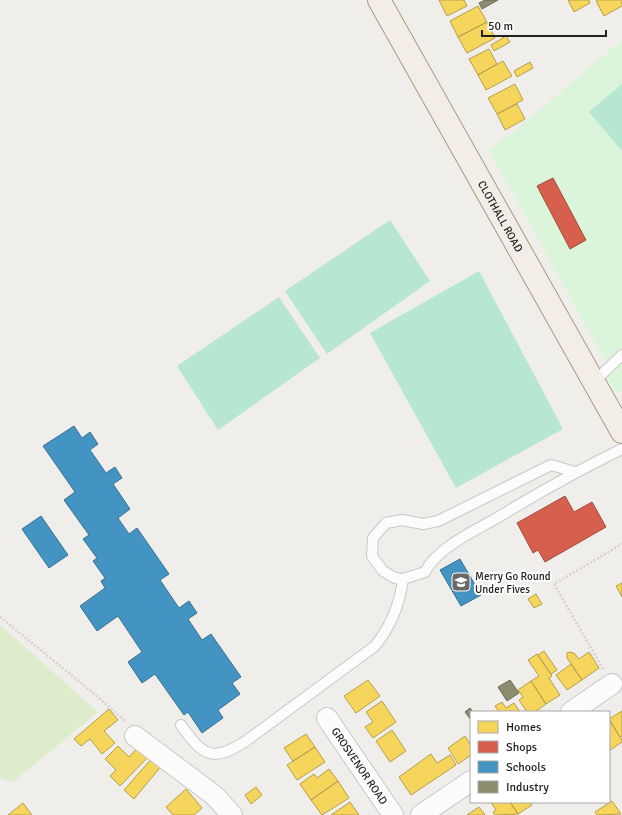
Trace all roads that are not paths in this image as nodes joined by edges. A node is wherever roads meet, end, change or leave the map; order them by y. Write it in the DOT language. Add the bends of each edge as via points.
graph roads {
  1 [pos="379,0"];
  2 [pos="622,355"];
  3 [pos="593,380"];
  4 [pos="622,432"];
  5 [pos="622,449"];
  6 [pos="575,472"];
  7 [pos="403,579"];
  8 [pos="612,684"];
  9 [pos="572,711"];
  10 [pos="327,718"];
  11 [pos="181,725"];
  12 [pos="135,736"];
  13 [pos="470,782"];
  14 [pos="232,815"];
  15 [pos="393,815"];
  16 [pos="421,815"];
  1 -- 3 [label="main road, CLOTHALL ROAD"];
  2 -- 3 [label="lane"];
  3 -- 4 [label="main road, CLOTHALL ROAD"];
  5 -- 6 [label="lane"];
  6 -- 7 [label="lane" via="457,541 429,563 425,572"];
  6 -- 7 [label="lane" via="551,465 438,521 423,524 402,520 386,523 373,538 372,556 383,571"];
  7 -- 11 [label="lane" via="394,614 386,632 375,646 246,741 229,752 212,753 196,746"];
  8 -- 9 [label="street"];
  10 -- 15 [label="street, GROSVENOR ROAD"];
  12 -- 14 [label="street" via="215,796"];
  13 -- 16 [label="street"];
}
